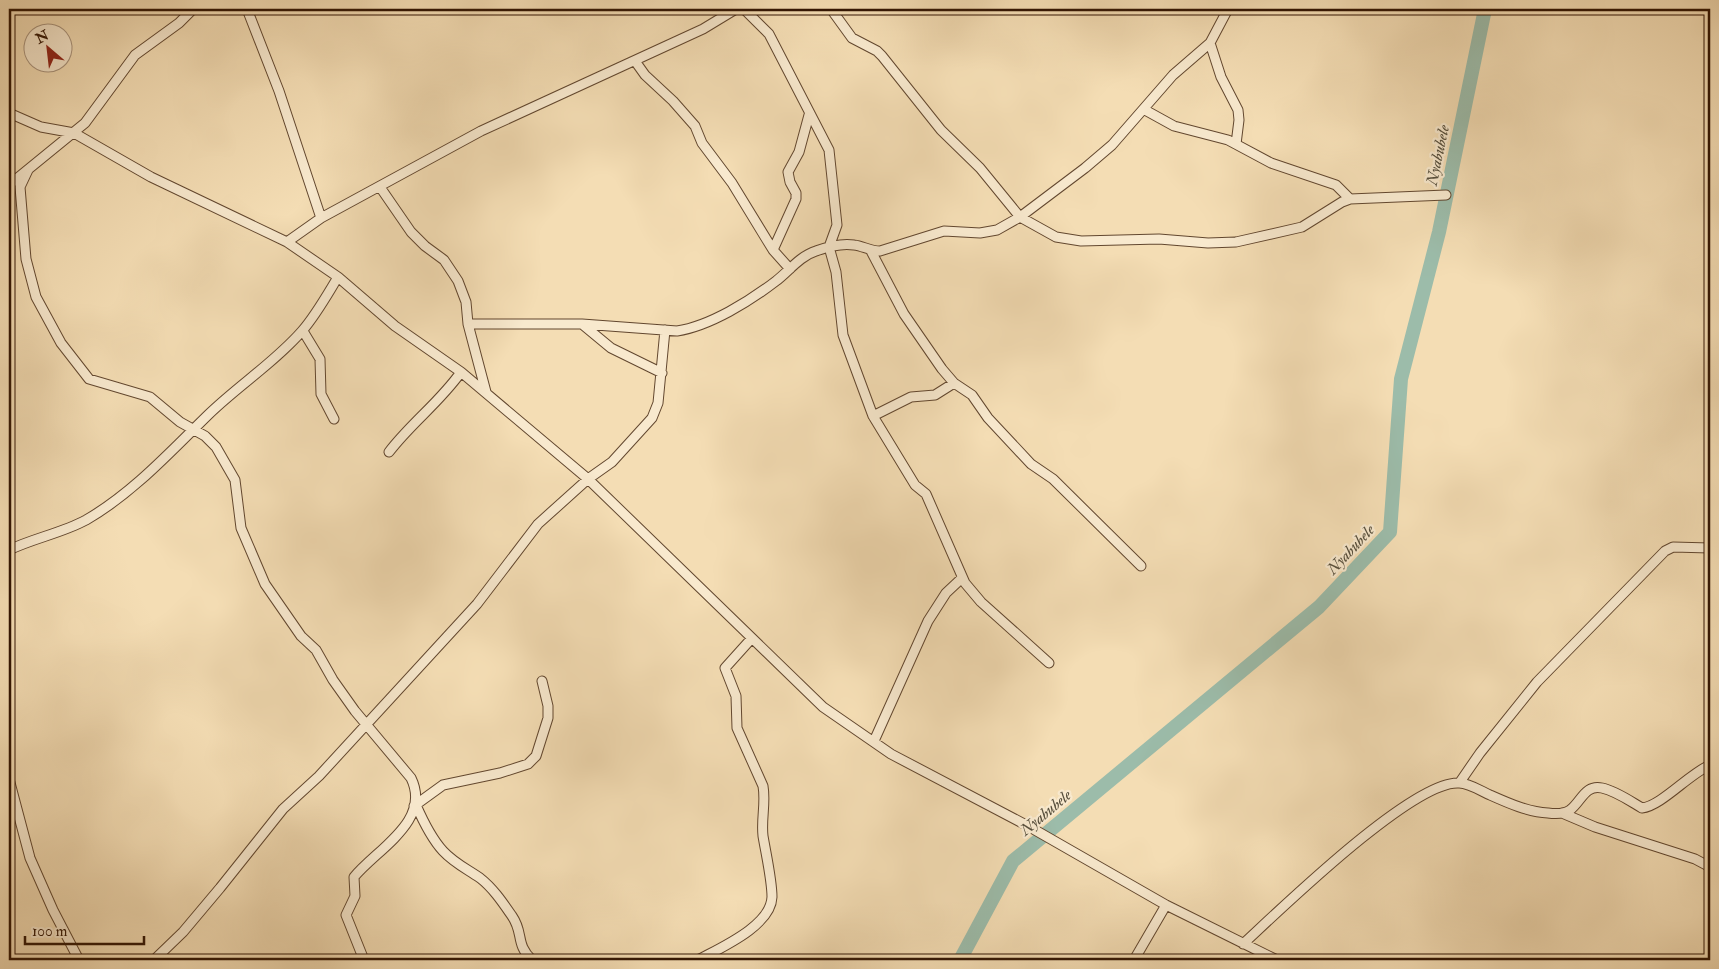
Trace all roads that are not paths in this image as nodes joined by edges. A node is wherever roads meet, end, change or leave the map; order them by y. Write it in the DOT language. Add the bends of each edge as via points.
graph roads {
  1 [pos="193,9"];
  2 [pos="247,9"];
  3 [pos="736,9"];
  4 [pos="744,9"];
  5 [pos="831,9"];
  6 [pos="1228,9"];
  7 [pos="1210,43"];
  8 [pos="635,61"];
  9 [pos="1145,110"];
  10 [pos="9,113"];
  11 [pos="809,115"];
  12 [pos="9,121"];
  13 [pos="41,126"];
  14 [pos="74,133"];
  15 [pos="1236,144"];
  16 [pos="28,170"];
  17 [pos="9,186"];
  18 [pos="380,187"];
  19 [pos="1446,195"];
  20 [pos="1350,200"];
  21 [pos="1020,217"];
  22 [pos="322,218"];
  23 [pos="288,242"];
  24 [pos="829,247"];
  25 [pos="773,250"];
  26 [pos="871,251"];
  27 [pos="790,269"];
  28 [pos="338,277"];
  29 [pos="468,324"];
  30 [pos="582,324"];
  31 [pos="303,330"];
  32 [pos="665,330"];
  33 [pos="461,372"];
  34 [pos="662,373"];
  35 [pos="954,383"];
  36 [pos="486,392"];
  37 [pos="873,416"];
  38 [pos="334,419"];
  39 [pos="195,431"];
  40 [pos="389,452"];
  41 [pos="588,479"];
  42 [pos="1710,548"];
  43 [pos="9,550"];
  44 [pos="1141,566"];
  45 [pos="962,578"];
  46 [pos="752,638"];
  47 [pos="1049,663"];
  48 [pos="542,681"];
  49 [pos="367,724"];
  50 [pos="874,741"];
  51 [pos="1710,765"];
  52 [pos="9,779"];
  53 [pos="1460,782"];
  54 [pos="415,805"];
  55 [pos="1562,813"];
  56 [pos="1710,867"];
  57 [pos="1166,905"];
  58 [pos="1242,944"];
  59 [pos="79,960"];
  60 [pos="154,960"];
  61 [pos="364,960"];
  62 [pos="532,960"];
  63 [pos="698,960"];
  64 [pos="1134,960"];
  65 [pos="1277,960"];
  1 -- 14 [label="street" via="135,55 85,123"];
  2 -- 22 [label="street"];
  3 -- 8 [label="street" via="703,29"];
  4 -- 11 [label="street" via="769,34"];
  5 -- 21 [label="street" via="852,38 882,56 941,130 980,168"];
  6 -- 7 [label="street"];
  7 -- 9 [label="street" via="1180,69"];
  7 -- 15 [label="street" via="1239,116"];
  8 -- 18 [label="street" via="481,131"];
  8 -- 25 [label="street" via="695,126 702,143"];
  9 -- 15 [label="street" via="1174,126"];
  9 -- 21 [label="street" via="1112,145"];
  10 -- 13 [label="street"];
  11 -- 24 [label="street" via="829,150 832,162 837,225"];
  11 -- 25 [label="street" via="799,152 788,172 796,199"];
  12 -- 13 [label="street"];
  13 -- 14 [label="street"];
  14 -- 16 [label="street"];
  14 -- 23 [label="street" via="151,177"];
  15 -- 20 [label="street" via="1271,163 1336,185"];
  16 -- 17 [label="street"];
  16 -- 39 [label="street" via="20,187 26,259 36,297 61,343 90,380 148,396"];
  18 -- 22 [label="street"];
  18 -- 29 [label="street" via="411,232 449,267 464,296"];
  19 -- 20 [label="street"];
  20 -- 21 [label="street" via="1302,227 1236,242 1065,239 1047,233"];
  21 -- 26 [label="street" via="997,230 980,233 944,231"];
  22 -- 23 [label="street"];
  23 -- 28 [label="street"];
  24 -- 26 [label="street" via="849,244"];
  24 -- 27 [label="street" via="814,251"];
  24 -- 37 [label="street" via="836,272 843,334"];
  25 -- 27 [label="street"];
  26 -- 35 [label="street" via="918,335"];
  27 -- 32 [label="street" via="775,282 704,325 677,331"];
  28 -- 31 [label="street"];
  28 -- 33 [label="street" via="395,326"];
  29 -- 30 [label="street"];
  29 -- 36 [label="street"];
  30 -- 32 [label="street"];
  30 -- 34 [label="street" via="611,348"];
  31 -- 38 [label="street" via="320,359 321,394"];
  31 -- 39 [label="street" via="271,362 209,414"];
  32 -- 34 [label="street"];
  33 -- 36 [label="street"];
  33 -- 40 [label="street"];
  34 -- 41 [label="street" via="652,418 612,462"];
  35 -- 37 [label="street" via="935,396 911,396"];
  35 -- 44 [label="street" via="972,395 988,418 1031,464 1057,483"];
  36 -- 41 [label="street"];
  37 -- 45 [label="street" via="915,485 926,494"];
  39 -- 43 [label="street" via="103,510 68,530"];
  39 -- 49 [label="street" via="211,441 230,470 239,504 241,528 265,584"];
  41 -- 46 [label="street"];
  41 -- 49 [label="street" via="538,524 477,604"];
  42 -- 53 [label="street" via="1673,546 1665,551 1537,682"];
  45 -- 47 [label="street" via="981,602"];
  45 -- 50 [label="street" via="946,593 928,621"];
  46 -- 50 [label="street" via="823,708"];
  46 -- 63 [label="street" via="725,668 736,696 737,728 763,786 762,823 772,897 768,912 757,924"];
  48 -- 54 [label="street" via="548,718 536,756 528,764 443,785"];
  49 -- 54 [label="street" via="411,778 415,786"];
  49 -- 60 [label="street" via="283,809 183,932"];
  50 -- 57 [label="street" via="891,754 1028,826"];
  51 -- 55 [label="street" via="1648,808 1601,787 1587,790 1570,810"];
  52 -- 59 [label="street" via="30,858"];
  53 -- 55 [label="street" via="1522,808"];
  53 -- 58 [label="street" via="1443,784 1426,792 1391,816 1348,849"];
  54 -- 61 [label="street" via="405,826 354,877 355,896 346,915"];
  54 -- 62 [label="street" via="441,850 481,879 498,897 514,919 523,952"];
  55 -- 56 [label="street"];
  57 -- 58 [label="street"];
  57 -- 64 [label="street"];
  58 -- 65 [label="street"];
}
